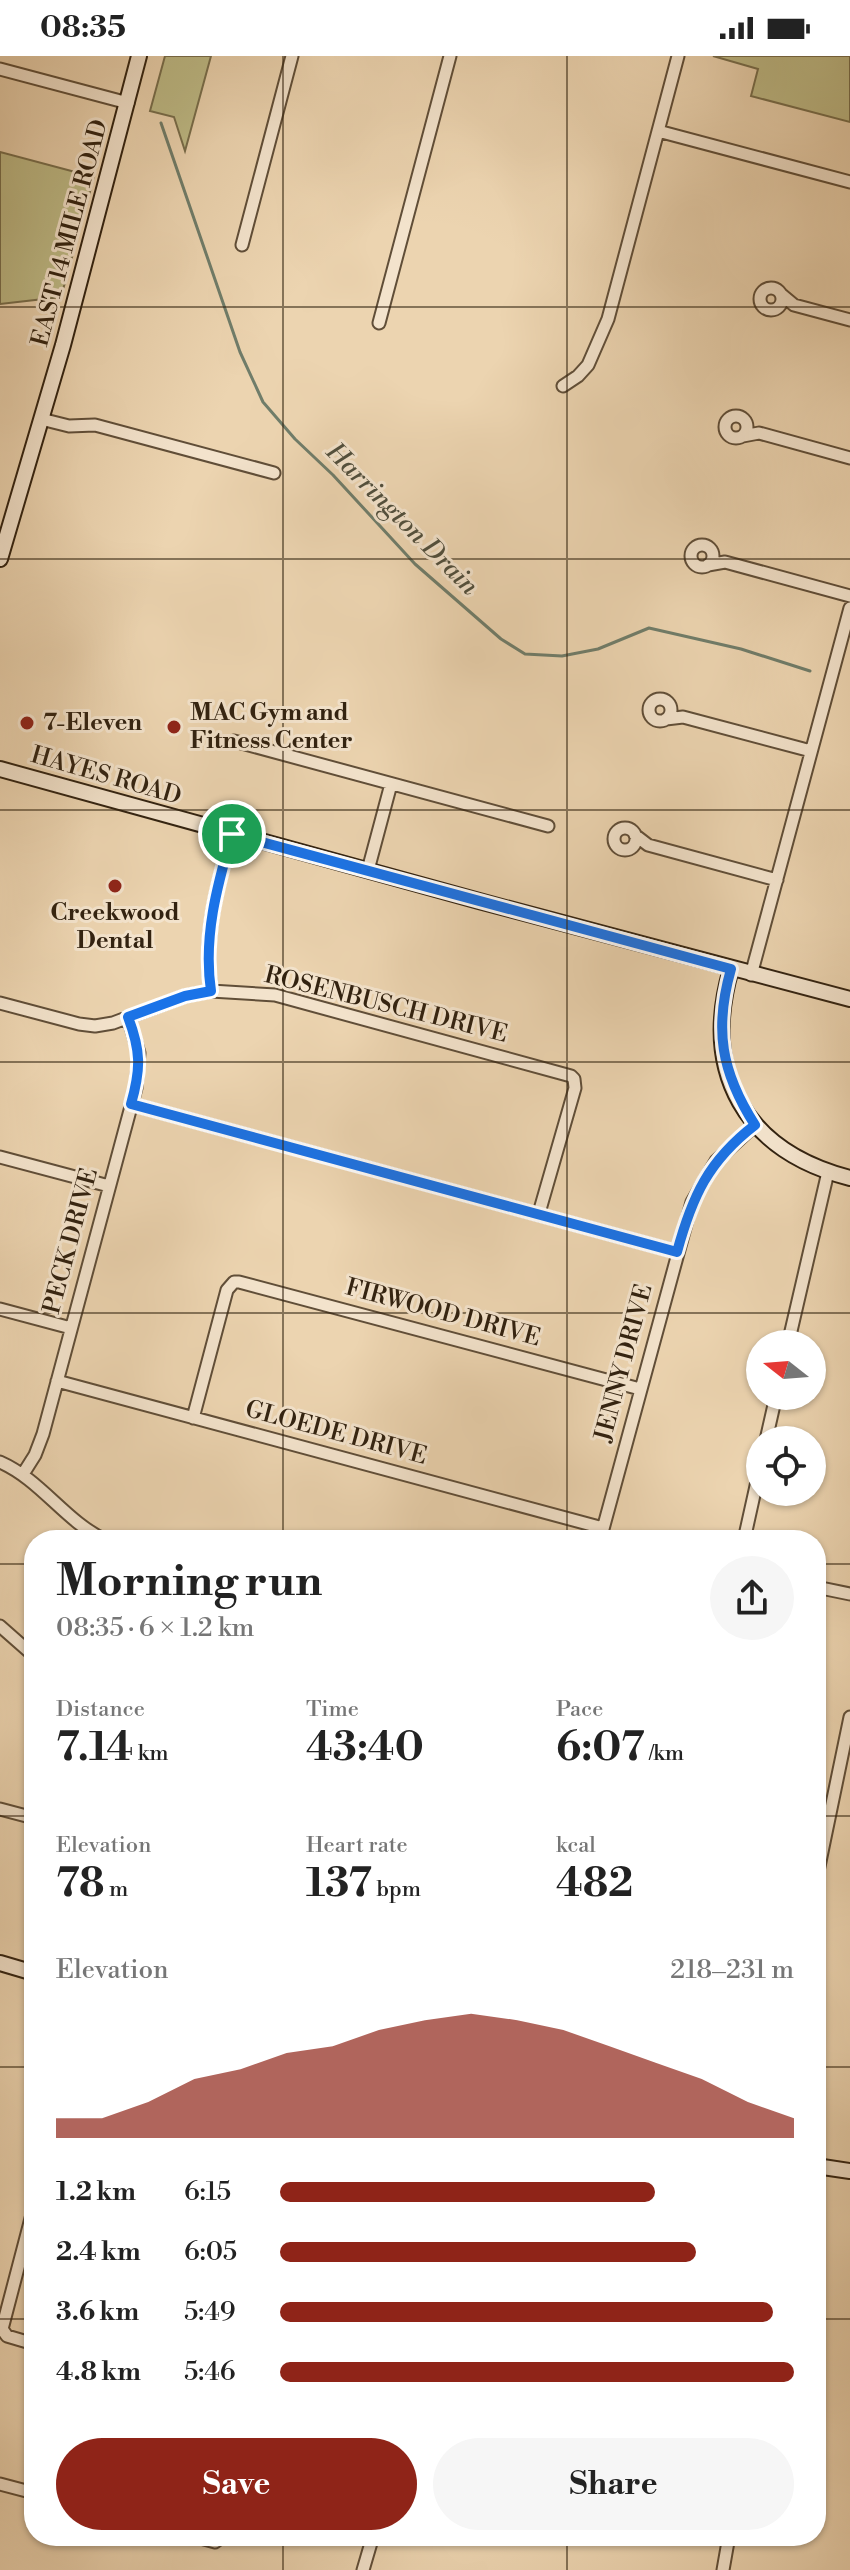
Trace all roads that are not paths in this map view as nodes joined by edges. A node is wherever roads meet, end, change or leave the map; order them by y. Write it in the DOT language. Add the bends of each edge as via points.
graph roads {
  1 [pos="139,56"];
  2 [pos="292,56"];
  3 [pos="450,56"];
  4 [pos="678,56"];
  5 [pos="0,69"];
  6 [pos="128,103"];
  7 [pos="658,131"];
  8 [pos="850,182"];
  9 [pos="242,245"];
  10 [pos="782,295"];
  11 [pos="794,305"];
  12 [pos="778,308"];
  13 [pos="850,320"];
  14 [pos="379,323"];
  15 [pos="563,386"];
  16 [pos="41,419"];
  17 [pos="747,424"];
  18 [pos="759,433"];
  19 [pos="743,436"];
  20 [pos="850,458"];
  21 [pos="274,473"];
  22 [pos="4,530"];
  23 [pos="712,552"];
  24 [pos="0,559"];
  25 [pos="725,562"];
  26 [pos="708,565"];
  27 [pos="850,596"];
  28 [pos="850,608"];
  29 [pos="670,707"];
  30 [pos="683,717"];
  31 [pos="666,719"];
  32 [pos="234,741"];
  33 [pos="811,751"];
  34 [pos="0,769"];
  35 [pos="391,784"];
  36 [pos="548,826"];
  37 [pos="232,834"];
  38 [pos="635,835"];
  39 [pos="648,845"];
  40 [pos="631,848"];
  41 [pos="368,870"];
  42 [pos="777,880"];
  43 [pos="731,969"];
  44 [pos="751,975"];
  45 [pos="211,991"];
  46 [pos="850,999"];
  47 [pos="0,1003"];
  48 [pos="128,1017"];
  49 [pos="131,1104"];
  50 [pos="755,1125"];
  51 [pos="0,1157"];
  52 [pos="828,1172"];
  53 [pos="850,1178"];
  54 [pos="109,1186"];
  55 [pos="539,1213"];
  56 [pos="677,1252"];
  57 [pos="0,1309"];
  58 [pos="71,1328"];
  59 [pos="791,1330"];
  60 [pos="57,1381"];
  61 [pos="640,1389"];
  62 [pos="193,1418"];
  63 [pos="0,1462"];
  64 [pos="23,1474"];
  65 [pos="752,1506"];
  66 [pos="87,1530"];
  67 [pos="587,1530"];
  68 [pos="602,1530"];
  69 [pos="746,1530"];
  70 [pos="826,1589"];
  71 [pos="850,1594"];
  72 [pos="0,1626"];
  73 [pos="24,1647"];
  74 [pos="850,1717"];
  75 [pos="0,1809"];
  76 [pos="24,1815"];
  77 [pos="826,1833"];
  78 [pos="0,1963"];
  79 [pos="24,1970"];
  80 [pos="826,2167"];
  81 [pos="850,2171"];
  82 [pos="24,2244"];
  83 [pos="24,2340"];
  84 [pos="0,2484"];
  85 [pos="24,2490"];
  86 [pos="370,2546"];
  87 [pos="727,2546"];
  88 [pos="363,2570"];
  89 [pos="723,2570"];
  1 -- 6 [label="street, EAST 14 MILE ROAD"];
  2 -- 9 [label="street"];
  3 -- 14 [label="street"];
  4 -- 7 [label="street"];
  5 -- 6 [label="street"];
  6 -- 16 [label="street, EAST 14 MILE ROAD"];
  7 -- 8 [label="street"];
  7 -- 15 [label="street" via="602,336 588,365"];
  10 -- 11 [label="street"];
  10 -- 12 [label="street"];
  10 -- 12 [label="street" via="774,288 761,294 764,307"];
  11 -- 12 [label="street"];
  11 -- 13 [label="street"];
  16 -- 21 [label="street" via="95,425"];
  16 -- 22 [label="street, EAST 14 MILE ROAD"];
  17 -- 18 [label="street"];
  17 -- 19 [label="street"];
  17 -- 19 [label="street" via="739,416 726,422 729,435"];
  18 -- 19 [label="street"];
  18 -- 20 [label="street"];
  22 -- 24 [label="street, EAST 14 MILE ROAD"];
  23 -- 25 [label="street"];
  23 -- 26 [label="street"];
  23 -- 26 [label="street" via="704,545 692,551 694,564"];
  25 -- 26 [label="street"];
  25 -- 27 [label="street"];
  28 -- 33 [label="street"];
  29 -- 30 [label="street"];
  29 -- 31 [label="street"];
  29 -- 31 [label="street" via="659,699 649,709 652,719"];
  30 -- 31 [label="street"];
  30 -- 33 [label="street"];
  32 -- 35 [label="street"];
  33 -- 42 [label="street"];
  34 -- 37 [label="street, HAYES ROAD"];
  35 -- 36 [label="street"];
  35 -- 41 [label="street"];
  37 -- 41 [label="street, HAYES ROAD"];
  37 -- 45 [label="street" via="212,909"];
  38 -- 39 [label="street"];
  38 -- 40 [label="street"];
  38 -- 40 [label="street" via="624,828 615,834 618,848"];
  39 -- 40 [label="street"];
  39 -- 42 [label="street"];
  41 -- 43 [label="street, HAYES ROAD"];
  42 -- 44 [label="street"];
  43 -- 44 [label="street, HAYES ROAD"];
  43 -- 50 [label="street" via="722,1009 723,1052 729,1077"];
  44 -- 46 [label="street, HAYES ROAD"];
  45 -- 48 [label="street, ROSENBUSCH DRIVE"];
  45 -- 55 [label="street, ROSENBUSCH DRIVE" via="275,995 574,1079"];
  47 -- 48 [label="street, ROSENBUSCH DRIVE" via="87,1026"];
  48 -- 49 [label="street, PECK DRIVE" via="139,1053"];
  49 -- 54 [label="street, PECK DRIVE"];
  49 -- 55 [label="street"];
  50 -- 52 [label="street" via="791,1155"];
  50 -- 56 [label="street, JENNY DRIVE" via="705,1176"];
  51 -- 54 [label="street"];
  52 -- 53 [label="street"];
  52 -- 59 [label="street"];
  54 -- 58 [label="street, PECK DRIVE"];
  55 -- 56 [label="street"];
  56 -- 61 [label="street, JENNY DRIVE"];
  57 -- 58 [label="street"];
  58 -- 60 [label="street, PECK DRIVE"];
  60 -- 62 [label="street, GLOEDE DRIVE"];
  60 -- 64 [label="street, PECK DRIVE" via="43,1434"];
  61 -- 62 [label="street, FIRWOOD DRIVE" via="234,1282 227,1290"];
  61 -- 68 [label="street, JENNY DRIVE"];
  62 -- 67 [label="street, GLOEDE DRIVE"];
  63 -- 64 [label="street"];
  64 -- 66 [label="street"];
  65 -- 69 [label="street"];
  70 -- 71 [label="street"];
  72 -- 73 [label="street"];
  74 -- 77 [label="street"];
  75 -- 76 [label="street"];
  78 -- 79 [label="street"];
  80 -- 81 [label="street"];
  82 -- 83 [label="street" via="2,2324 4,2333"];
  84 -- 85 [label="street"];
  86 -- 88 [label="street"];
  87 -- 89 [label="street"];
}
